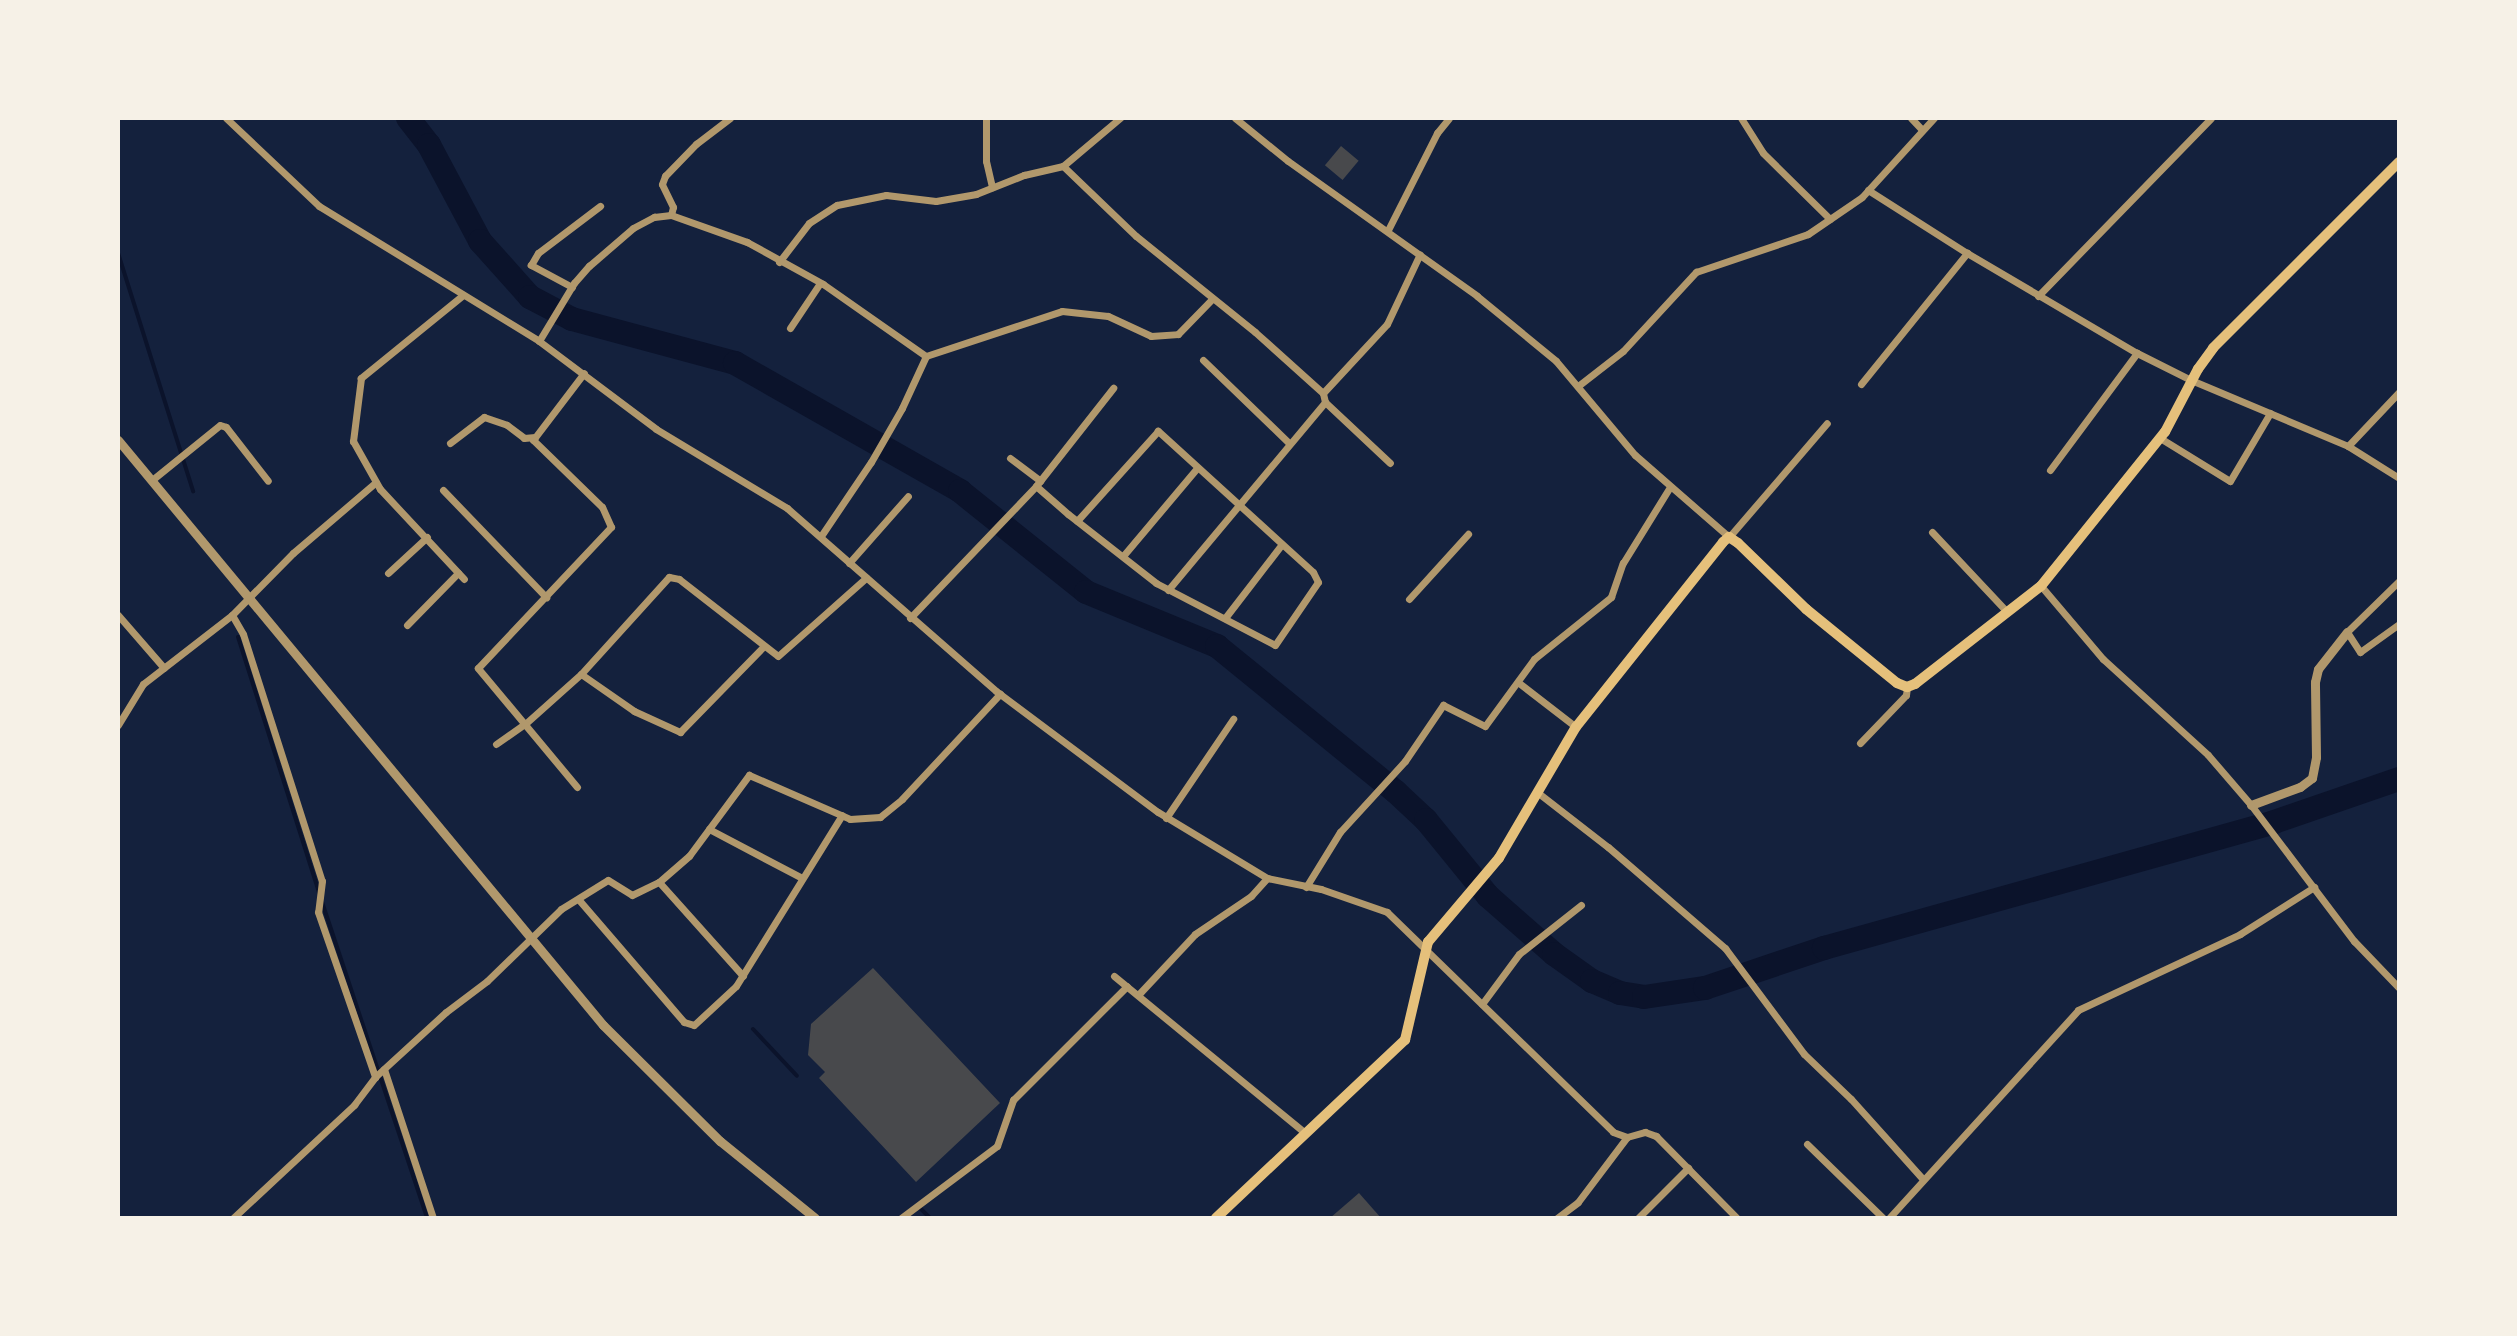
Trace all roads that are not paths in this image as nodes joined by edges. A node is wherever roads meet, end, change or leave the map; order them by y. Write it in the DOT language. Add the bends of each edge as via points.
graph roads {
  1 [pos="226,118"];
  2 [pos="730,118"];
  3 [pos="986,118"];
  4 [pos="1120,118"];
  5 [pos="1235,118"];
  6 [pos="1449,118"];
  7 [pos="1741,118"];
  8 [pos="1911,118"];
  9 [pos="1934,118"];
  10 [pos="2211,118"];
  11 [pos="1922,130"];
  12 [pos="2399,162"];
  13 [pos="1063,166"];
  14 [pos="992,187"];
  15 [pos="1868,190"];
  16 [pos="600,206"];
  17 [pos="671,215"];
  18 [pos="1830,219"];
  19 [pos="1388,230"];
  20 [pos="1967,253"];
  21 [pos="1420,254"];
  22 [pos="779,262"];
  23 [pos="820,283"];
  24 [pos="570,289"];
  25 [pos="463,295"];
  26 [pos="2038,296"];
  27 [pos="1212,299"];
  28 [pos="790,328"];
  29 [pos="539,341"];
  30 [pos="2137,353"];
  31 [pos="926,356"];
  32 [pos="1203,360"];
  33 [pos="584,373"];
  34 [pos="2191,380"];
  35 [pos="1861,384"];
  36 [pos="1578,386"];
  37 [pos="1113,388"];
  38 [pos="2399,392"];
  39 [pos="1324,398"];
  40 [pos="2270,413"];
  41 [pos="1827,423"];
  42 [pos="535,437"];
  43 [pos="2160,438"];
  44 [pos="118,440"];
  45 [pos="1288,442"];
  46 [pos="450,443"];
  47 [pos="2348,446"];
  48 [pos="127,450"];
  49 [pos="118,458"];
  50 [pos="1010,458"];
  51 [pos="1390,463"];
  52 [pos="1197,468"];
  53 [pos="2050,470"];
  54 [pos="2399,478"];
  55 [pos="152,480"];
  56 [pos="268,481"];
  57 [pos="376,482"];
  58 [pos="1038,484"];
  59 [pos="1670,487"];
  60 [pos="443,490"];
  61 [pos="908,496"];
  62 [pos="1239,505"];
  63 [pos="1077,521"];
  64 [pos="1932,532"];
  65 [pos="1468,534"];
  66 [pos="821,536"];
  67 [pos="427,537"];
  68 [pos="1729,537"];
  69 [pos="1282,544"];
  70 [pos="1123,556"];
  71 [pos="849,563"];
  72 [pos="388,573"];
  73 [pos="866,578"];
  74 [pos="2399,581"];
  75 [pos="2041,586"];
  76 [pos="1168,590"];
  77 [pos="251,597"];
  78 [pos="546,597"];
  79 [pos="1409,599"];
  80 [pos="2007,612"];
  81 [pos="118,615"];
  82 [pos="232,615"];
  83 [pos="910,618"];
  84 [pos="1225,618"];
  85 [pos="2399,624"];
  86 [pos="407,625"];
  87 [pos="2347,632"];
  88 [pos="763,647"];
  89 [pos="164,668"];
  90 [pos="581,674"];
  91 [pos="1519,683"];
  92 [pos="1907,687"];
  93 [pos="1000,694"];
  94 [pos="1233,719"];
  95 [pos="525,724"];
  96 [pos="118,725"];
  97 [pos="1576,727"];
  98 [pos="1860,743"];
  99 [pos="496,744"];
  100 [pos="577,787"];
  101 [pos="1537,792"];
  102 [pos="2253,808"];
  103 [pos="842,815"];
  104 [pos="1166,818"];
  105 [pos="709,829"];
  106 [pos="802,878"];
  107 [pos="1267,878"];
  108 [pos="659,882"];
  109 [pos="1306,887"];
  110 [pos="2314,887"];
  111 [pos="579,900"];
  112 [pos="1581,905"];
  113 [pos="529,937"];
  114 [pos="1424,948"];
  115 [pos="743,976"];
  116 [pos="1114,976"];
  117 [pos="1127,986"];
  118 [pos="2399,988"];
  119 [pos="1138,995"];
  120 [pos="1482,1004"];
  121 [pos="379,1073"];
  122 [pos="1305,1133"];
  123 [pos="1627,1137"];
  124 [pos="1807,1144"];
  125 [pos="1688,1168"];
  126 [pos="1922,1178"];
  127 [pos="233,1218"];
  128 [pos="433,1218"];
  129 [pos="815,1218"];
  130 [pos="901,1218"];
  131 [pos="1216,1218"];
  132 [pos="1557,1218"];
  133 [pos="1638,1218"];
  134 [pos="1737,1218"];
  135 [pos="1883,1218"];
  136 [pos="1889,1218"];
  1 -- 25 [label="street" via="319,206"];
  2 -- 17 [label="street" via="665,176 662,184 673,207"];
  3 -- 14 [label="street"];
  4 -- 13 [label="street"];
  5 -- 19 [label="street"];
  6 -- 19 [label="street"];
  7 -- 18 [label="street" via="1763,153"];
  8 -- 11 [label="street"];
  9 -- 11 [label="street"];
  10 -- 26 [label="street"];
  11 -- 15 [label="street"];
  12 -- 34 [label="main road" via="2208,354"];
  13 -- 14 [label="street"];
  13 -- 27 [label="street"];
  14 -- 22 [label="street" via="945,201 886,195 837,205 809,223"];
  15 -- 18 [label="street"];
  15 -- 20 [label="street"];
  16 -- 24 [label="street" via="538,253 531,265"];
  17 -- 22 [label="street" via="747,242"];
  17 -- 24 [label="street" via="654,217 628,232"];
  18 -- 36 [label="street" via="1803,236 1699,269 1623,351"];
  19 -- 21 [label="street"];
  20 -- 26 [label="street"];
  20 -- 35 [label="street"];
  21 -- 36 [label="street" via="1556,361"];
  21 -- 39 [label="street" via="1387,324"];
  22 -- 23 [label="street"];
  23 -- 28 [label="street"];
  23 -- 31 [label="street"];
  24 -- 29 [label="street"];
  25 -- 29 [label="street"];
  25 -- 57 [label="street" via="360,381 353,441"];
  26 -- 30 [label="street"];
  27 -- 31 [label="street" via="1178,334 1151,336 1108,316 1062,311"];
  27 -- 39 [label="street"];
  29 -- 33 [label="street"];
  30 -- 34 [label="street"];
  30 -- 53 [label="street"];
  31 -- 66 [label="street" via="871,462"];
  32 -- 45 [label="street"];
  33 -- 42 [label="street"];
  33 -- 66 [label="street" via="656,429 787,508"];
  34 -- 40 [label="street"];
  34 -- 43 [label="main road"];
  36 -- 59 [label="street" via="1620,440"];
  37 -- 58 [label="street"];
  38 -- 47 [label="street"];
  39 -- 45 [label="street"];
  39 -- 51 [label="street"];
  40 -- 43 [label="street" via="2230,481"];
  40 -- 47 [label="street"];
  41 -- 68 [label="street"];
  42 -- 46 [label="street" via="524,438 484,417"];
  42 -- 78 [label="street" via="537,446 581,483 612,523"];
  43 -- 75 [label="main road"];
  44 -- 48 [label="street"];
  45 -- 62 [label="street"];
  47 -- 54 [label="street"];
  48 -- 49 [label="street"];
  48 -- 55 [label="street"];
  50 -- 58 [label="street"];
  52 -- 62 [label="street"];
  52 -- 63 [label="street" via="1158,431"];
  52 -- 70 [label="street"];
  55 -- 56 [label="street" via="220,425"];
  55 -- 77 [label="street"];
  57 -- 67 [label="street"];
  57 -- 77 [label="street"];
  58 -- 63 [label="street"];
  58 -- 83 [label="street"];
  59 -- 68 [label="street"];
  59 -- 91 [label="street" via="1623,563 1611,597 1534,659"];
  60 -- 78 [label="street"];
  61 -- 71 [label="street"];
  62 -- 69 [label="street"];
  62 -- 76 [label="street"];
  63 -- 70 [label="street"];
  64 -- 80 [label="street"];
  65 -- 79 [label="street"];
  66 -- 71 [label="street"];
  67 -- 72 [label="street"];
  67 -- 86 [label="street" via="461,576"];
  68 -- 92 [label="main road" via="1806,609"];
  68 -- 97 [label="main road"];
  69 -- 84 [label="street"];
  69 -- 84 [label="street" via="1318,582 1275,645"];
  70 -- 76 [label="street"];
  71 -- 73 [label="street"];
  73 -- 83 [label="street"];
  73 -- 88 [label="street" via="781,655"];
  74 -- 87 [label="street"];
  75 -- 80 [label="main road"];
  75 -- 102 [label="street" via="2103,659 2208,755"];
  76 -- 84 [label="street"];
  77 -- 82 [label="street"];
  77 -- 113 [label="street"];
  78 -- 95 [label="street" via="479,665"];
  80 -- 92 [label="main road"];
  81 -- 89 [label="street"];
  82 -- 89 [label="street"];
  82 -- 121 [label="street" via="243,634 322,881 318,912"];
  83 -- 93 [label="street"];
  85 -- 87 [label="street" via="2360,652"];
  87 -- 102 [label="street" via="2318,669 2312,778"];
  88 -- 90 [label="street" via="680,732 634,711"];
  88 -- 90 [label="street" via="679,579 669,577"];
  89 -- 96 [label="street" via="139,688"];
  90 -- 95 [label="street"];
  91 -- 97 [label="street"];
  91 -- 109 [label="street" via="1485,726 1443,705 1396,770 1340,832"];
  92 -- 98 [label="street" via="1906,695"];
  93 -- 103 [label="street" via="894,807 873,819"];
  93 -- 104 [label="street"];
  94 -- 104 [label="street"];
  95 -- 99 [label="street"];
  95 -- 100 [label="street"];
  97 -- 101 [label="main road"];
  101 -- 114 [label="main road" via="1490,870"];
  101 -- 126 [label="street" via="1629,864 1734,959 1804,1054"];
  102 -- 110 [label="street"];
  103 -- 105 [label="street" via="753,774"];
  103 -- 106 [label="street"];
  104 -- 107 [label="street"];
  105 -- 106 [label="street"];
  105 -- 108 [label="street"];
  106 -- 115 [label="street"];
  107 -- 109 [label="street"];
  107 -- 119 [label="street" via="1251,896 1195,934"];
  108 -- 111 [label="street" via="632,895 608,880"];
  108 -- 115 [label="street"];
  109 -- 114 [label="street" via="1381,909"];
  110 -- 118 [label="street" via="2354,941"];
  110 -- 126 [label="street" via="2240,934 2078,1010"];
  111 -- 113 [label="street"];
  111 -- 115 [label="street" via="687,1025 708,1014"];
  112 -- 120 [label="street" via="1521,952"];
  113 -- 121 [label="street" via="487,981"];
  113 -- 129 [label="street" via="658,1082 720,1141"];
  114 -- 120 [label="street"];
  114 -- 122 [label="main road" via="1405,1040"];
  116 -- 117 [label="street"];
  117 -- 119 [label="street"];
  117 -- 130 [label="street" via="1013,1100 997,1146"];
  119 -- 122 [label="street"];
  120 -- 123 [label="street" via="1613,1132"];
  121 -- 127 [label="street" via="354,1105"];
  121 -- 128 [label="street"];
  122 -- 131 [label="main road"];
  123 -- 125 [label="street" via="1649,1133"];
  123 -- 132 [label="street" via="1578,1202"];
  124 -- 135 [label="street"];
  125 -- 133 [label="street"];
  125 -- 134 [label="street"];
  126 -- 136 [label="street"];
}
